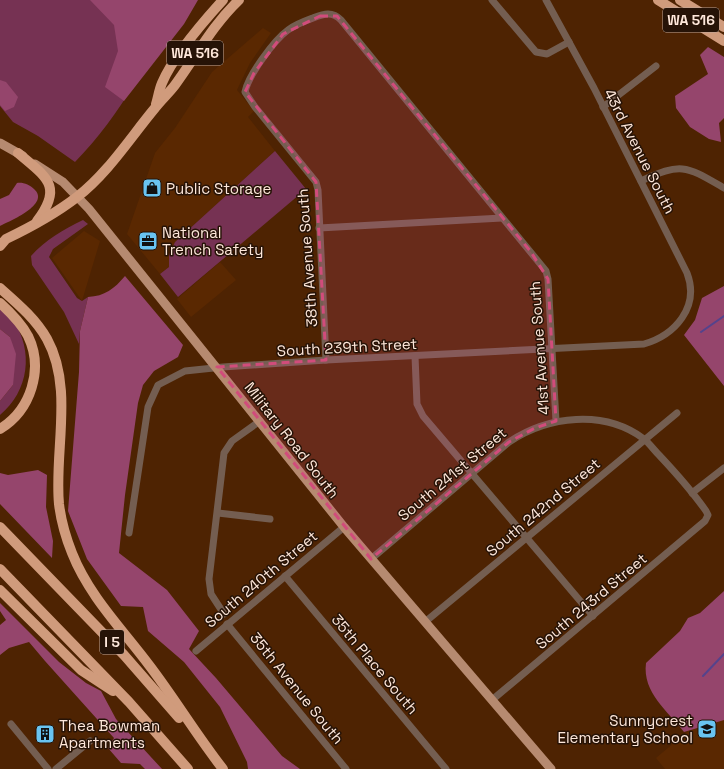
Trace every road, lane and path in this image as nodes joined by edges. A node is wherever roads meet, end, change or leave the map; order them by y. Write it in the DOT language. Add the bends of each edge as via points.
graph roads {
  1 [pos="223,0"];
  2 [pos="239,0"];
  3 [pos="492,0"];
  4 [pos="546,0"];
  5 [pos="658,0"];
  6 [pos="680,0"];
  7 [pos="328,13"];
  8 [pos="724,27"];
  9 [pos="724,41"];
  10 [pos="570,42"];
  11 [pos="656,66"];
  12 [pos="603,107"];
  13 [pos="154,108"];
  14 [pos="0,143"];
  15 [pos="18,153"];
  16 [pos="641,182"];
  17 [pos="724,188"];
  18 [pos="78,196"];
  19 [pos="502,218"];
  20 [pos="34,224"];
  21 [pos="319,228"];
  22 [pos="20,232"];
  23 [pos="2,242"];
  24 [pos="0,254"];
  25 [pos="0,284"];
  26 [pos="0,288"];
  27 [pos="10,296"];
  28 [pos="0,303"];
  29 [pos="683,318"];
  30 [pos="552,347"];
  31 [pos="415,356"];
  32 [pos="326,360"];
  33 [pos="217,367"];
  34 [pos="677,412"];
  35 [pos="260,420"];
  36 [pos="556,421"];
  37 [pos="0,429"];
  38 [pos="644,439"];
  39 [pos="724,468"];
  40 [pos="473,473"];
  41 [pos="692,494"];
  42 [pos="218,513"];
  43 [pos="270,519"];
  44 [pos="705,522"];
  45 [pos="0,527"];
  46 [pos="344,527"];
  47 [pos="129,533"];
  48 [pos="526,537"];
  49 [pos="371,559"];
  50 [pos="0,569"];
  51 [pos="285,576"];
  52 [pos="0,590"];
  53 [pos="224,614"];
  54 [pos="593,616"];
  55 [pos="425,622"];
  56 [pos="227,624"];
  57 [pos="196,650"];
  58 [pos="492,700"];
  59 [pos="129,702"];
  60 [pos="11,724"];
  61 [pos="90,741"];
  62 [pos="220,765"];
  63 [pos="48,769"];
  64 [pos="56,769"];
  65 [pos="188,769"];
  66 [pos="346,769"];
  67 [pos="446,769"];
  68 [pos="551,769"];
  1 -- 13 [label="highway, WA 516" via="200,26 162,83"];
  2 -- 13 [label="highway, WA 516" via="214,27 175,85"];
  3 -- 10 [label="street" via="536,52 547,54"];
  4 -- 10 [label="street, 43rd Avenue South"];
  5 -- 9 [label="highway, WA 516"];
  6 -- 8 [label="highway, WA 516"];
  7 -- 19 [label="street, 41st Avenue South" via="341,20"];
  7 -- 21 [label="street, 38th Avenue South" via="293,26 283,34 248,83 246,92 247,97 316,182"];
  10 -- 12 [label="street, 43rd Avenue South"];
  11 -- 12 [label="street"];
  12 -- 16 [label="street, 43rd Avenue South"];
  13 -- 18 [label="highway, WA 516" via="117,157"];
  14 -- 15 [label="main road, Military Road South"];
  15 -- 18 [label="main road, Military Road South" via="63,182"];
  15 -- 20 [label="highway" via="43,176 50,189 48,207"];
  16 -- 17 [label="street" via="663,172 683,168"];
  16 -- 29 [label="street, 43rd Avenue South" via="690,280 689,305"];
  18 -- 20 [label="highway, WA 516"];
  18 -- 33 [label="main road, Military Road South"];
  19 -- 21 [label="street"];
  19 -- 30 [label="street, 41st Avenue South" via="548,275"];
  20 -- 22 [label="highway, WA 516"];
  21 -- 32 [label="street, 38th Avenue South"];
  22 -- 23 [label="highway, WA 516"];
  22 -- 24 [label="highway"];
  25 -- 27 [label="highway"];
  26 -- 27 [label="highway"];
  27 -- 62 [label="highway" via="40,328 52,349 56,364 61,405 59,505 78,568 96,598 150,667"];
  28 -- 37 [label="highway" via="22,327 35,361 35,375 29,396 18,414"];
  29 -- 30 [label="street, South 239th Street" via="666,334 644,344"];
  30 -- 31 [label="street, South 239th Street"];
  30 -- 36 [label="street, 41st Avenue South"];
  31 -- 32 [label="street, South 239th Street"];
  31 -- 40 [label="street" via="419,411"];
  32 -- 33 [label="street, South 239th Street"];
  33 -- 35 [label="main road, Military Road South"];
  33 -- 47 [label="street, South 239th Street" via="185,371 158,386 153,394 148,407"];
  34 -- 38 [label="street, South 242nd Street"];
  35 -- 42 [label="street" via="235,438 226,449 221,472"];
  35 -- 46 [label="main road, Military Road South"];
  36 -- 38 [label="street, 41st Avenue South" via="595,420"];
  36 -- 40 [label="street, South 241st Street" via="516,437"];
  38 -- 41 [label="street, 41st Avenue South"];
  38 -- 48 [label="street, South 242nd Street"];
  39 -- 41 [label="street"];
  40 -- 48 [label="street"];
  40 -- 49 [label="street, South 241st Street"];
  41 -- 44 [label="street, 41st Avenue South" via="707,513"];
  42 -- 43 [label="street"];
  42 -- 53 [label="street" via="209,587 215,603"];
  44 -- 54 [label="street, South 243rd Street"];
  45 -- 62 [label="highway, I 5" via="124,655"];
  46 -- 49 [label="main road, Military Road South"];
  46 -- 51 [label="street, South 240th Street"];
  48 -- 54 [label="street"];
  48 -- 55 [label="street, South 242nd Street"];
  49 -- 55 [label="main road, Military Road South"];
  50 -- 59 [label="highway, I 5"];
  51 -- 56 [label="street, South 240th Street"];
  51 -- 67 [label="street, 35th Place South"];
  52 -- 59 [label="highway" via="81,670"];
  54 -- 58 [label="street, South 243rd Street"];
  55 -- 58 [label="main road, Military Road South"];
  56 -- 57 [label="street, South 240th Street"];
  56 -- 66 [label="street, 35th Avenue South"];
  58 -- 68 [label="main road, Military Road South"];
  59 -- 65 [label="highway, I 5"];
  60 -- 63 [label="street"];
  61 -- 64 [label="street"];
}
